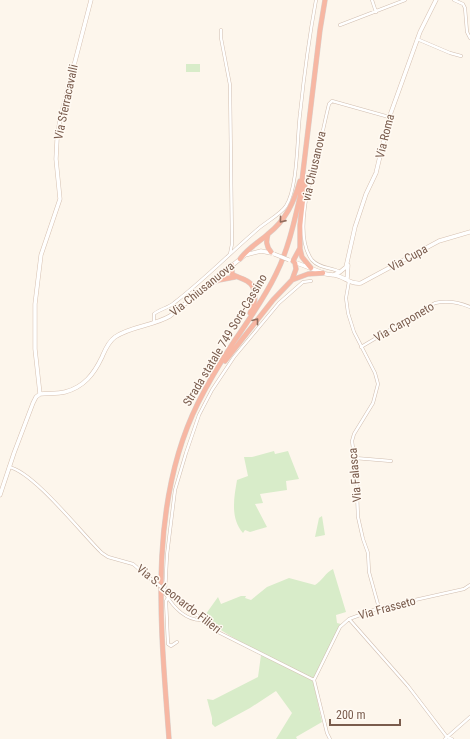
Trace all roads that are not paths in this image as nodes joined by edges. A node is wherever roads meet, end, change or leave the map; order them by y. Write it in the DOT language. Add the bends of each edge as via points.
graph roads {
  1 [pos="91,0"];
  2 [pos="316,0"];
  3 [pos="325,0"];
  4 [pos="372,0"];
  5 [pos="406,0"];
  6 [pos="436,0"];
  7 [pos="454,0"];
  8 [pos="376,12"];
  9 [pos="340,25"];
  10 [pos="221,30"];
  11 [pos="470,38"];
  12 [pos="417,39"];
  13 [pos="461,56"];
  14 [pos="389,118"];
  15 [pos="307,144"];
  16 [pos="470,232"];
  17 [pos="268,234"];
  18 [pos="300,248"];
  19 [pos="272,253"];
  20 [pos="230,254"];
  21 [pos="240,259"];
  22 [pos="291,260"];
  23 [pos="348,262"];
  24 [pos="232,265"];
  25 [pos="310,268"];
  26 [pos="340,272"];
  27 [pos="323,273"];
  28 [pos="332,274"];
  29 [pos="235,276"];
  30 [pos="292,280"];
  31 [pos="348,280"];
  32 [pos="311,281"];
  33 [pos="206,286"];
  34 [pos="470,307"];
  35 [pos="154,324"];
  36 [pos="362,347"];
  37 [pos="223,358"];
  38 [pos="208,385"];
  39 [pos="40,394"];
  40 [pos="355,458"];
  41 [pos="391,461"];
  42 [pos="9,467"];
  43 [pos="0,495"];
  44 [pos="470,585"];
  45 [pos="168,598"];
  46 [pos="379,608"];
  47 [pos="349,619"];
  48 [pos="203,620"];
  49 [pos="177,642"];
  50 [pos="314,680"];
  51 [pos="470,717"];
  52 [pos="446,738"];
  53 [pos="169,739"];
  54 [pos="330,739"];
  55 [pos="452,739"];
  1 -- 39 [label="street, Via Sferracavalli" via="57,140 60,199 40,262 35,304 35,349"];
  2 -- 20 [label="street" via="309,38 291,197 285,208"];
  3 -- 15 [label="highway, Strada statale 749 Sora-Cassino"];
  4 -- 8 [label="street"];
  5 -- 8 [label="street"];
  6 -- 12 [label="street, Via Roma"];
  7 -- 11 [label="street" via="465,8"];
  8 -- 9 [label="street"];
  10 -- 20 [label="street" via="230,85"];
  12 -- 13 [label="street"];
  12 -- 14 [label="street, Via Roma"];
  14 -- 23 [label="street, Via Roma" via="376,173 355,227"];
  14 -- 26 [label="street, via Chiusanova" via="332,101 329,104 310,181 303,225 307,250 312,260"];
  15 -- 17 [label="highway, one-way" via="294,200 284,219"];
  15 -- 18 [label="highway"];
  15 -- 37 [label="highway, Strada statale 749 Sora-Cassino" via="295,222 276,274"];
  16 -- 31 [label="street, Via Cupa" via="439,241 365,282 358,284"];
  17 -- 19 [label="highway" via="266,243"];
  17 -- 21 [label="highway"];
  18 -- 22 [label="highway"];
  18 -- 25 [label="highway" via="302,257"];
  19 -- 21 [label="street, Via Chiusanuova" via="256,252"];
  19 -- 22 [label="street, Via Chiusanuova, bridge"];
  20 -- 35 [label="street" via="172,305 154,314"];
  21 -- 24 [label="street, Via Chiusanuova"];
  22 -- 25 [label="street, Via Chiusanuova"];
  22 -- 30 [label="highway" via="295,263 296,269"];
  23 -- 26 [label="street, Via Roma" via="345,269"];
  23 -- 31 [label="street"];
  24 -- 29 [label="highway" via="232,274"];
  24 -- 33 [label="street, Via Chiusanuova"];
  25 -- 27 [label="street, Via Chiusanuova"];
  26 -- 28 [label="street"];
  26 -- 31 [label="street" via="345,274"];
  27 -- 28 [label="street, Via Chiusanuova"];
  27 -- 30 [label="highway" via="308,274"];
  28 -- 31 [label="street"];
  29 -- 33 [label="highway"];
  29 -- 37 [label="highway" via="252,285 255,301"];
  38 -- 30 [label="highway, one-way" via="273,300"];
  31 -- 36 [label="street, Via Falasca" via="348,313"];
  32 -- 45 [label="street" via="303,282 279,303 223,372 199,415 175,490 165,584"];
  33 -- 35 [label="street, Via Chiusanuova" via="170,316"];
  34 -- 36 [label="street, Via Carponeto" via="448,301 435,303"];
  35 -- 39 [label="street, Via Chiusanuova" via="130,330 112,339 94,373 74,389"];
  36 -- 40 [label="street, Via Falasca" via="378,384 373,403 354,434 352,441"];
  37 -- 38 [label="highway, Strada statale 749 Sora-Cassino"];
  38 -- 53 [label="highway, Strada statale 749 Sora-Cassino" via="189,422 181,445 167,508 160,602"];
  39 -- 42 [label="street" via="33,403"];
  40 -- 41 [label="street"];
  40 -- 46 [label="street, Via Falasca" via="358,517"];
  42 -- 43 [label="street"];
  42 -- 48 [label="street, Via S. Leonardo Filieri, bridge" via="16,469 45,491 102,553 133,564"];
  44 -- 46 [label="street, Via Frasseto" via="464,589"];
  45 -- 48 [label="street" via="182,614"];
  45 -- 49 [label="street" via="168,644 171,646"];
  46 -- 47 [label="street, Via Frasseto"];
  47 -- 50 [label="street, Via Frasseto" via="340,627"];
  47 -- 52 [label="street" via="408,686"];
  48 -- 50 [label="street, Via S. Leonardo Filieri" via="218,632"];
  50 -- 54 [label="street"];
  51 -- 52 [label="street"];
  52 -- 55 [label="street"];
}
